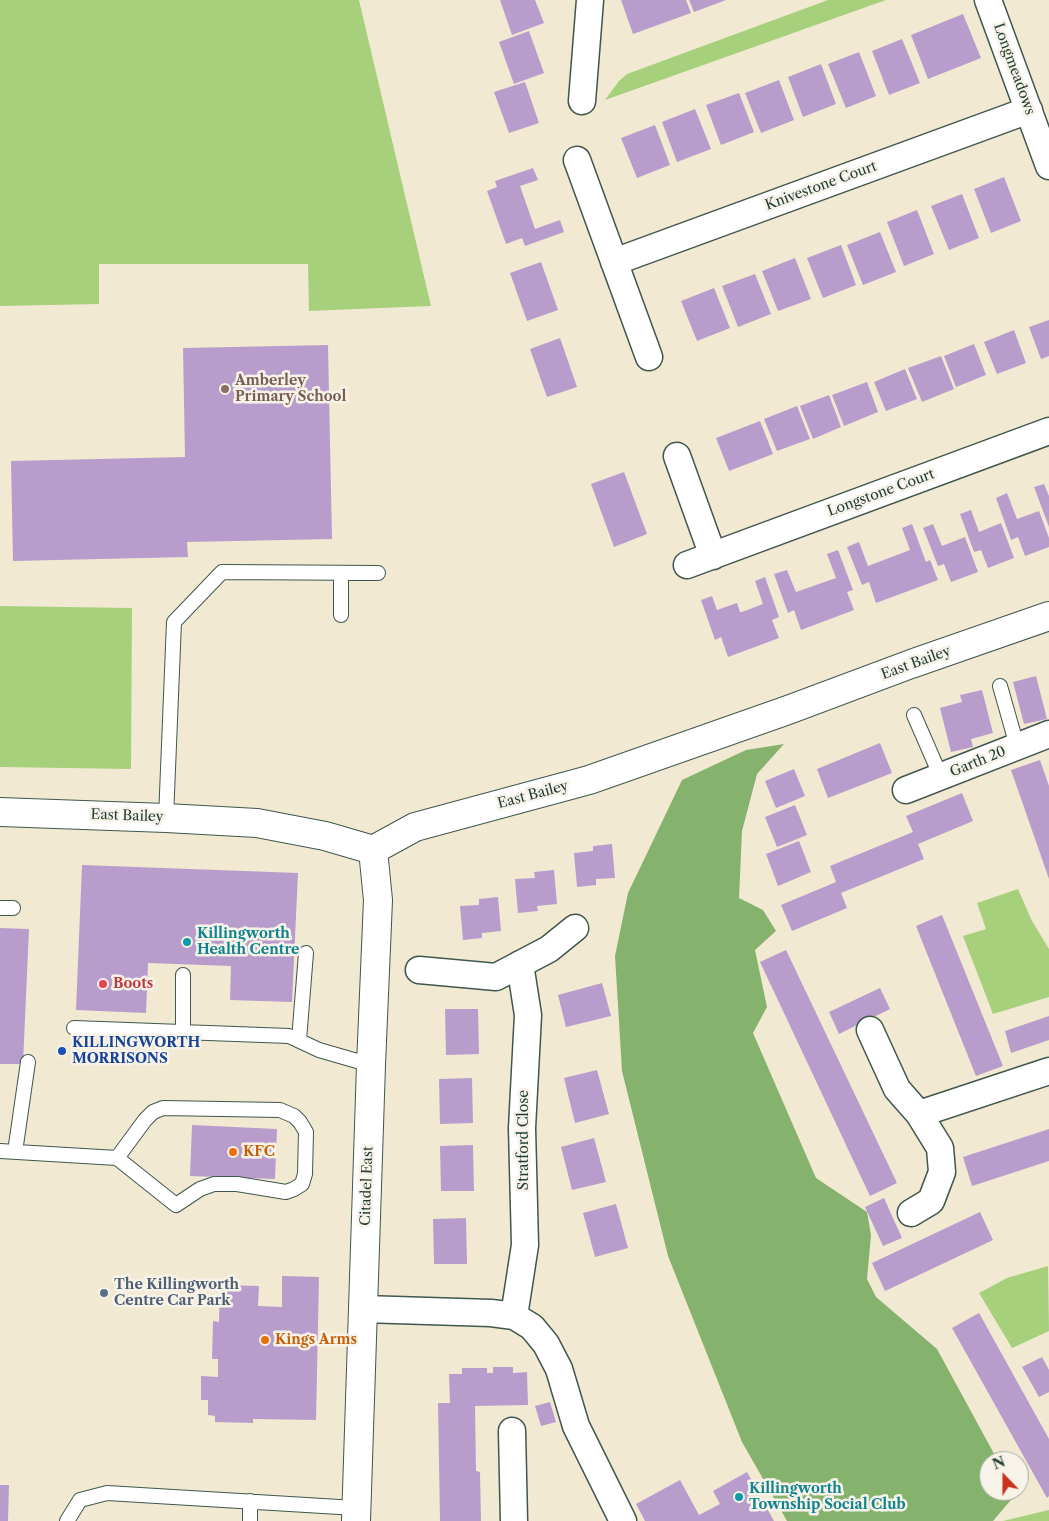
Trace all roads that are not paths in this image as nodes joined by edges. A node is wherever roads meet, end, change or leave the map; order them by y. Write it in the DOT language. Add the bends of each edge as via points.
graph roads {
  1 [pos="590,0"];
  2 [pos="988,0"];
  3 [pos="582,101"];
  4 [pos="1029,110"];
  5 [pos="577,160"];
  6 [pos="1049,166"];
  7 [pos="614,262"];
  8 [pos="648,357"];
  9 [pos="1049,431"];
  10 [pos="677,456"];
  11 [pos="713,556"];
  12 [pos="687,565"];
  13 [pos="341,573"];
  14 [pos="378,573"];
  15 [pos="341,615"];
  16 [pos="1049,616"];
  17 [pos="1000,686"];
  18 [pos="914,715"];
  19 [pos="1049,734"];
  20 [pos="1016,746"];
  21 [pos="940,777"];
  22 [pos="906,790"];
  23 [pos="0,812"];
  24 [pos="166,818"];
  25 [pos="372,850"];
  26 [pos="575,928"];
  27 [pos="306,952"];
  28 [pos="520,964"];
  29 [pos="420,970"];
  30 [pos="183,975"];
  31 [pos="74,1028"];
  32 [pos="870,1030"];
  33 [pos="183,1032"];
  34 [pos="299,1040"];
  35 [pos="28,1062"];
  36 [pos="371,1065"];
  37 [pos="1049,1071"];
  38 [pos="919,1114"];
  39 [pos="0,1151"];
  40 [pos="15,1152"];
  41 [pos="117,1158"];
  42 [pos="911,1213"];
  43 [pos="363,1309"];
  44 [pos="514,1316"];
  45 [pos="512,1431"];
  46 [pos="250,1501"];
  47 [pos="356,1515"];
  48 [pos="68,1521"];
  49 [pos="250,1521"];
  50 [pos="514,1521"];
  51 [pos="623,1521"];
  1 -- 3 [label="street"];
  2 -- 4 [label="street, Longmeadows"];
  4 -- 6 [label="street, Longmeadows"];
  4 -- 7 [label="street, Knivestone Court"];
  5 -- 7 [label="street"];
  7 -- 8 [label="street"];
  9 -- 11 [label="street, Longstone Court"];
  10 -- 11 [label="street"];
  11 -- 12 [label="street, Longstone Court"];
  13 -- 14 [label="lane"];
  13 -- 15 [label="lane"];
  13 -- 24 [label="lane" via="222,572 174,622"];
  16 -- 25 [label="street, East Bailey" via="590,780 415,826"];
  17 -- 20 [label="lane"];
  18 -- 21 [label="lane"];
  19 -- 20 [label="street, Garth 20"];
  20 -- 21 [label="street, Garth 20"];
  21 -- 22 [label="street, Garth 20"];
  23 -- 24 [label="street, East Bailey"];
  24 -- 25 [label="street, East Bailey" via="257,823 324,836"];
  25 -- 36 [label="street, Citadel East" via="378,900"];
  26 -- 28 [label="street" via="549,949"];
  27 -- 34 [label="lane"];
  28 -- 29 [label="street" via="496,977"];
  28 -- 44 [label="street, Stratford Close" via="528,1015 522,1128 525,1245"];
  30 -- 33 [label="lane"];
  31 -- 33 [label="lane"];
  32 -- 38 [label="street" via="897,1089"];
  33 -- 34 [label="lane" via="289,1036"];
  34 -- 36 [label="lane" via="320,1050"];
  35 -- 40 [label="lane"];
  36 -- 43 [label="street, Citadel East"];
  37 -- 38 [label="street"];
  38 -- 42 [label="street" via="940,1148 942,1172 931,1201"];
  39 -- 40 [label="lane"];
  40 -- 41 [label="lane"];
  41 -- 41 [label="lane" via="153,1112 163,1108 280,1110 294,1116 306,1132 306,1174 302,1184 286,1192 237,1184 214,1184 176,1205"];
  43 -- 44 [label="street"];
  43 -- 47 [label="street, Citadel East"];
  44 -- 51 [label="street" via="532,1327 546,1344 559,1369 576,1426"];
  45 -- 50 [label="street"];
  46 -- 47 [label="lane"];
  46 -- 48 [label="lane" via="107,1494 80,1500"];
  46 -- 49 [label="lane"];
}
